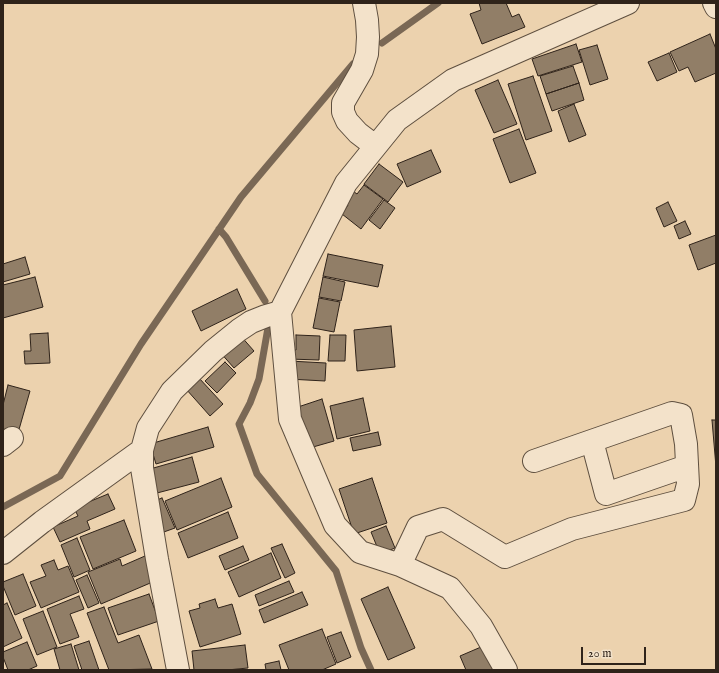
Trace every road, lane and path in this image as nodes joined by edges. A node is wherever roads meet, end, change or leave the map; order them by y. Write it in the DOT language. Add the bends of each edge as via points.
graph roads {
  1 [pos="364,3"];
  2 [pos="628,3"];
  3 [pos="714,3"];
  4 [pos="716,7"];
  5 [pos="375,146"];
  6 [pos="280,312"];
  7 [pos="592,441"];
  8 [pos="142,450"];
  9 [pos="534,461"];
  10 [pos="687,466"];
  11 [pos="3,553"];
  12 [pos="400,565"];
  13 [pos="178,670"];
  14 [pos="506,670"];
  1 -- 5 [label="street" via="367,54 362,70 343,103 343,112 358,133"];
  2 -- 5 [label="street" via="453,80 397,120"];
  3 -- 4 [label="street"];
  5 -- 6 [label="street" via="346,183"];
  6 -- 8 [label="street" via="251,322 239,330 172,391 148,428"];
  6 -- 12 [label="street" via="290,419 335,526 360,552"];
  7 -- 9 [label="street"];
  7 -- 10 [label="street" via="606,494"];
  7 -- 10 [label="street" via="672,413 681,415"];
  8 -- 11 [label="street"];
  8 -- 13 [label="street" via="142,468"];
  10 -- 12 [label="street" via="688,484 684,500 572,529 505,557 443,518 418,527"];
  12 -- 14 [label="street" via="450,588 481,626"];
}
